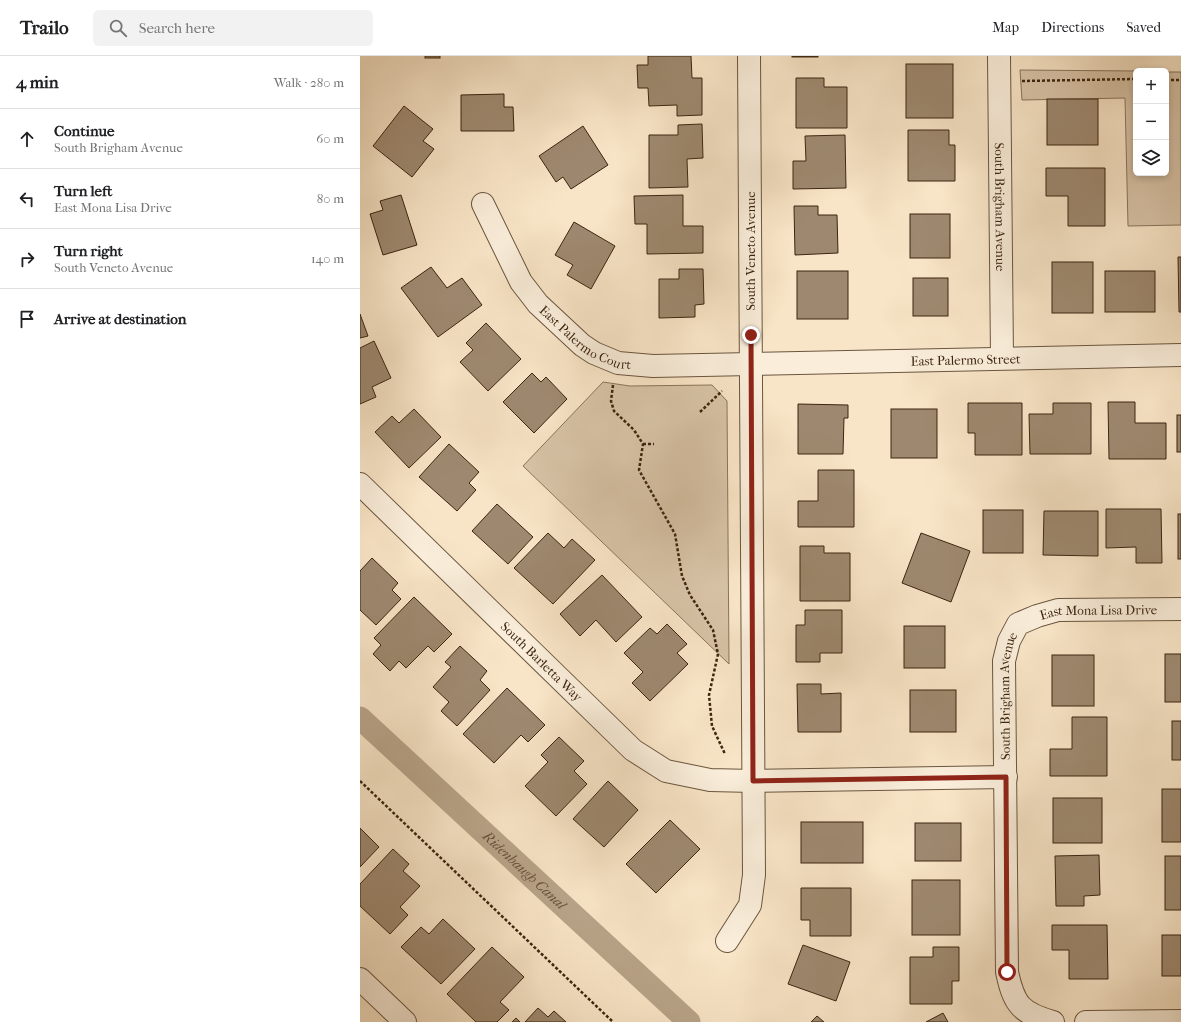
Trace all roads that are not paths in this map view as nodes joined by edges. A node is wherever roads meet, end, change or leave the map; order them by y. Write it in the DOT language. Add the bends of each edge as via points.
graph roads {
  1 [pos="749,56"];
  2 [pos="999,56"];
  3 [pos="483,204"];
  4 [pos="1181,355"];
  5 [pos="1002,358"];
  6 [pos="750,364"];
  7 [pos="360,484"];
  8 [pos="1181,609"];
  9 [pos="1018,624"];
  10 [pos="1006,777"];
  11 [pos="753,781"];
  12 [pos="727,941"];
  13 [pos="360,979"];
  14 [pos="1181,1021"];
  15 [pos="405,1022"];
  16 [pos="1053,1022"];
  17 [pos="1086,1022"];
  1 -- 6 [label="street, South Veneto Avenue"];
  2 -- 5 [label="street, South Brigham Avenue"];
  3 -- 6 [label="street, East Palermo Court" via="521,282 538,304 594,353 618,363 653,366"];
  4 -- 5 [label="street, East Palermo Street"];
  5 -- 6 [label="street, East Palermo Street"];
  6 -- 11 [label="street, South Veneto Avenue"];
  7 -- 11 [label="street, South Barletta Way" via="633,750 666,771 710,780"];
  8 -- 9 [label="street, East Mona Lisa Drive" via="1058,610"];
  9 -- 10 [label="street, South Brigham Avenue" via="1009,640 1004,661"];
  10 -- 11 [label="street"];
  10 -- 16 [label="street, South Brigham Avenue" via="1007,972 1011,991 1021,1008 1036,1017"];
  11 -- 12 [label="street, South Veneto Avenue" via="754,875 750,905"];
  13 -- 15 [label="street"];
  14 -- 17 [label="street"];
}
